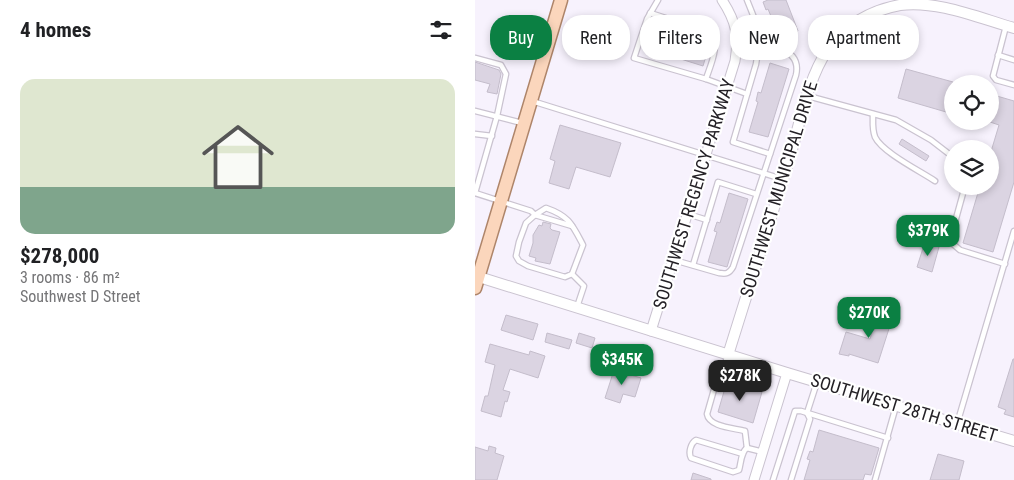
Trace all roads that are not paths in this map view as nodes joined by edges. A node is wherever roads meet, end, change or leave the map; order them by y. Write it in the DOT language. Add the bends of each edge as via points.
graph roads {
  1 [pos="561,0"];
  2 [pos="658,0"];
  3 [pos="722,0"];
  4 [pos="747,0"];
  5 [pos="650,13"];
  6 [pos="731,15"];
  7 [pos="753,15"];
  8 [pos="1010,27"];
  9 [pos="998,55"];
  10 [pos="475,58"];
  11 [pos="735,60"];
  12 [pos="757,60"];
  13 [pos="796,60"];
  14 [pos="1014,60"];
  15 [pos="706,79"];
  16 [pos="1014,85"];
  17 [pos="727,88"];
  18 [pos="747,94"];
  19 [pos="808,96"];
  20 [pos="530,100"];
  21 [pos="475,111"];
  22 [pos="873,114"];
  23 [pos="497,116"];
  24 [pos="523,123"];
  25 [pos="475,134"];
  26 [pos="491,136"];
  27 [pos="944,150"];
  28 [pos="770,154"];
  29 [pos="706,156"];
  30 [pos="763,174"];
  31 [pos="783,180"];
  32 [pos="935,181"];
  33 [pos="475,193"];
  34 [pos="756,194"];
  35 [pos="963,195"];
  36 [pos="500,201"];
  37 [pos="688,214"];
  38 [pos="535,215"];
  39 [pos="707,220"];
  40 [pos="573,226"];
  41 [pos="1014,231"];
  42 [pos="674,260"];
  43 [pos="1005,264"];
  44 [pos="693,265"];
  45 [pos="572,274"];
  46 [pos="477,283"];
  47 [pos="577,308"];
  48 [pos="651,331"];
  49 [pos="727,355"];
  50 [pos="787,373"];
  51 [pos="817,382"];
  52 [pos="896,406"];
  53 [pos="807,413"];
  54 [pos="957,424"];
  55 [pos="888,438"];
  56 [pos="1014,441"];
  57 [pos="747,448"];
  58 [pos="763,452"];
  59 [pos="743,454"];
  60 [pos="754,480"];
  61 [pos="773,480"];
  62 [pos="791,480"];
  63 [pos="875,480"];
  1 -- 20 [label="main road"];
  2 -- 5 [label="lane"];
  3 -- 6 [label="street, SOUTHWEST REGENCY PARKWAY"];
  4 -- 7 [label="lane"];
  5 -- 15 [label="lane" via="713,36 715,49"];
  5 -- 15 [label="lane" via="634,58"];
  8 -- 9 [label="lane"];
  8 -- 19 [label="street, SOUTHWEST MUNICIPAL DRIVE" via="931,4 902,4 880,10 857,21 828,48"];
  9 -- 14 [label="lane"];
  9 -- 16 [label="lane" via="994,78"];
  10 -- 23 [label="lane" via="505,69"];
  11 -- 17 [label="street, SOUTHWEST REGENCY PARKWAY"];
  12 -- 18 [label="lane"];
  13 -- 28 [label="lane" via="797,68"];
  15 -- 17 [label="lane"];
  17 -- 18 [label="lane"];
  17 -- 29 [label="street, SOUTHWEST REGENCY PARKWAY"];
  18 -- 28 [label="lane" via="733,142"];
  19 -- 22 [label="lane"];
  19 -- 31 [label="street, SOUTHWEST MUNICIPAL DRIVE"];
  20 -- 24 [label="main road"];
  20 -- 29 [label="lane"];
  21 -- 23 [label="lane"];
  22 -- 27 [label="lane" via="904,124"];
  22 -- 32 [label="lane" via="873,128 882,146"];
  23 -- 24 [label="lane"];
  23 -- 26 [label="lane"];
  24 -- 36 [label="main road"];
  25 -- 26 [label="lane"];
  26 -- 33 [label="lane"];
  28 -- 30 [label="lane"];
  29 -- 30 [label="lane"];
  29 -- 37 [label="street, SOUTHWEST REGENCY PARKWAY"];
  30 -- 31 [label="lane"];
  30 -- 34 [label="lane"];
  31 -- 49 [label="street, SOUTHWEST MUNICIPAL DRIVE"];
  33 -- 36 [label="lane"];
  34 -- 39 [label="lane" via="718,182"];
  34 -- 44 [label="lane" via="730,272 725,274"];
  35 -- 43 [label="lane" via="952,233 953,244 960,250"];
  36 -- 38 [label="lane"];
  36 -- 46 [label="main road"];
  37 -- 39 [label="lane"];
  37 -- 42 [label="street, SOUTHWEST REGENCY PARKWAY"];
  38 -- 40 [label="lane"];
  38 -- 40 [label="lane" via="546,208 561,213"];
  38 -- 45 [label="lane" via="526,223 519,242 516,256 519,261 565,277"];
  39 -- 44 [label="lane"];
  40 -- 45 [label="lane" via="583,245"];
  41 -- 43 [label="lane"];
  42 -- 44 [label="lane"];
  42 -- 48 [label="street, SOUTHWEST REGENCY PARKWAY"];
  43 -- 54 [label="lane"];
  45 -- 47 [label="lane" via="584,286"];
  46 -- 47 [label="street, SOUTHWEST 28TH STREET"];
  47 -- 48 [label="street, SOUTHWEST 28TH STREET"];
  48 -- 49 [label="street, SOUTHWEST 28TH STREET"];
  49 -- 50 [label="street, SOUTHWEST 28TH STREET"];
  49 -- 57 [label="lane" via="707,418 745,431"];
  50 -- 51 [label="street, SOUTHWEST 28TH STREET"];
  50 -- 58 [label="street"];
  51 -- 52 [label="street, SOUTHWEST 28TH STREET"];
  51 -- 53 [label="lane"];
  52 -- 54 [label="street, SOUTHWEST 28TH STREET"];
  52 -- 55 [label="lane"];
  53 -- 55 [label="lane"];
  53 -- 61 [label="lane" via="793,413"];
  53 -- 62 [label="lane" via="810,419"];
  54 -- 56 [label="street, SOUTHWEST 28TH STREET"];
  55 -- 63 [label="lane"];
  57 -- 58 [label="lane"];
  57 -- 59 [label="lane"];
  58 -- 60 [label="street"];
  59 -- 59 [label="lane" via="739,470 733,472 694,460 690,452 696,440"];
}
